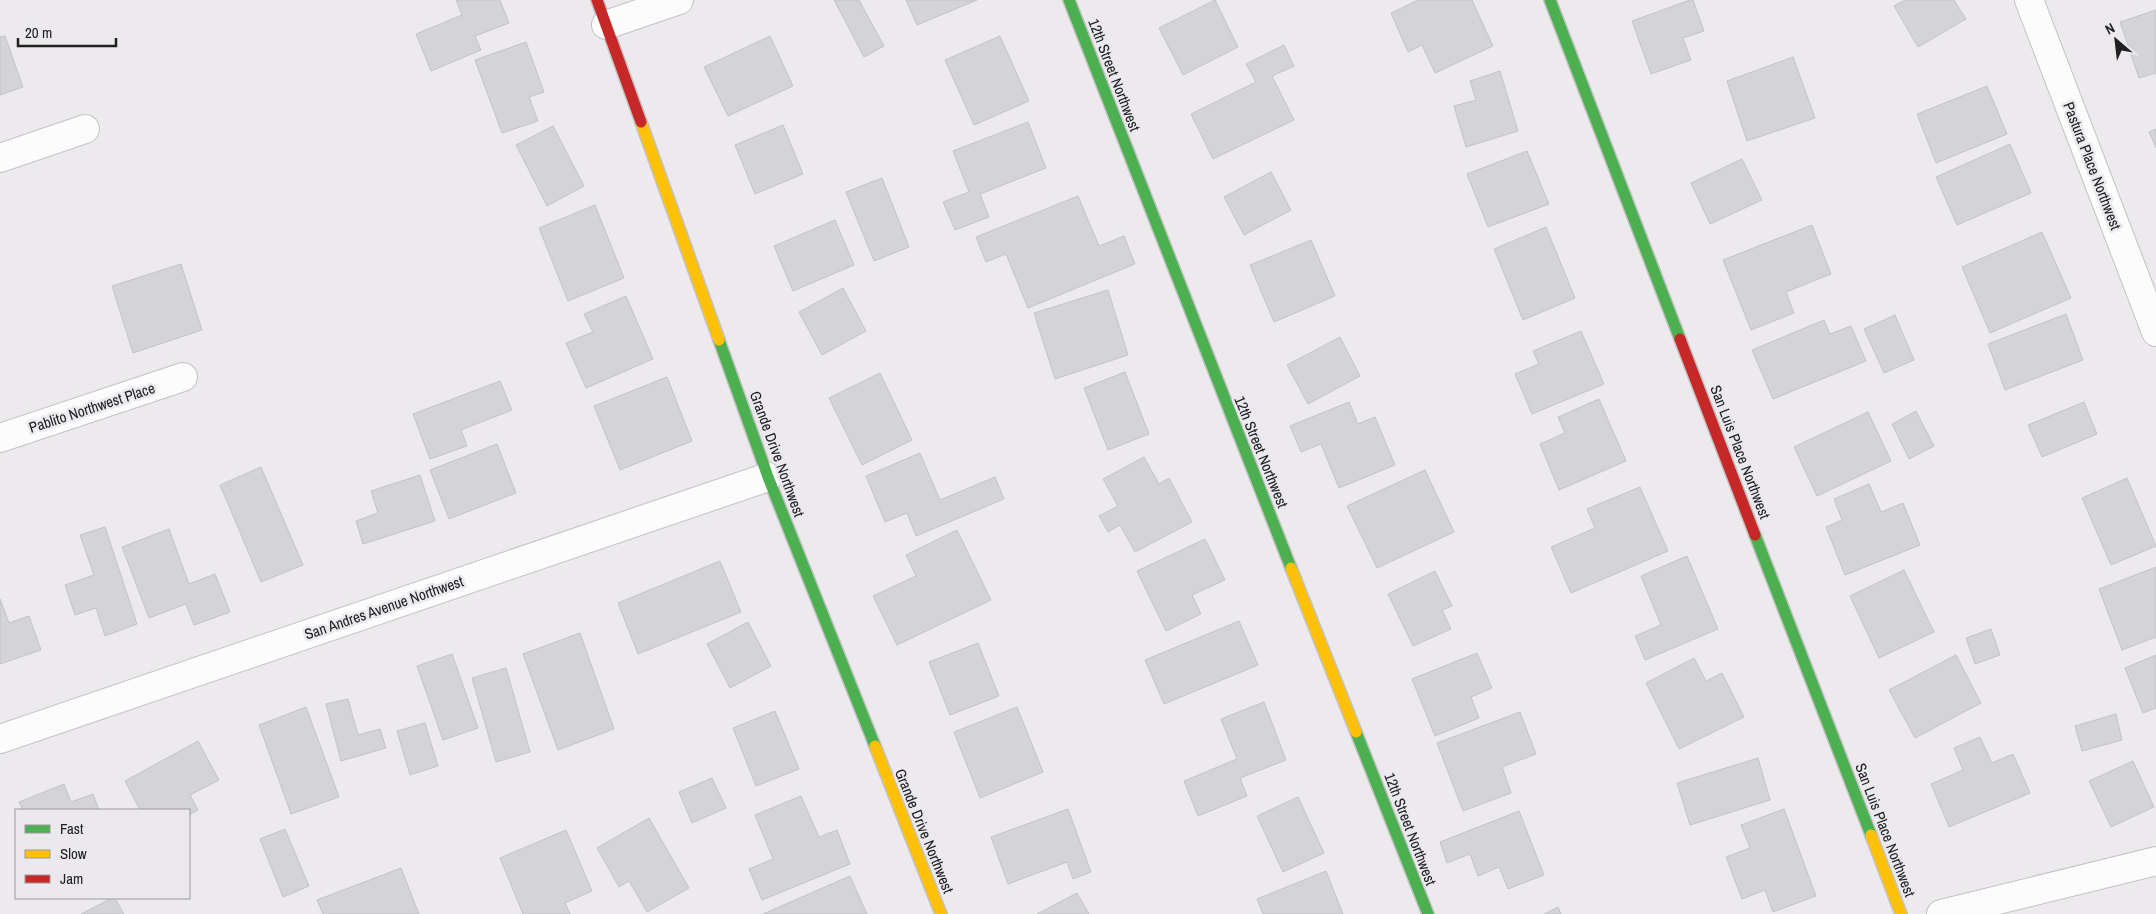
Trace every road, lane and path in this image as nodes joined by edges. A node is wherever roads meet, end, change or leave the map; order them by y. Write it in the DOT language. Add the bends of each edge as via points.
graph roads {
  1 [pos="679,0"];
  2 [pos="1069,0"];
  3 [pos="1550,0"];
  4 [pos="2029,0"];
  5 [pos="602,12"];
  6 [pos="85,129"];
  7 [pos="0,158"];
  8 [pos="2156,332"];
  9 [pos="183,377"];
  10 [pos="0,438"];
  11 [pos="768,477"];
  12 [pos="0,739"];
  13 [pos="2156,861"];
  14 [pos="941,914"];
  15 [pos="1428,914"];
  16 [pos="1901,914"];
  17 [pos="1940,914"];
  1 -- 5 [label="street"];
  2 -- 15 [label="street, 12th Street Northwest" via="1200,342"];
  3 -- 16 [label="street, San Luis Place Northwest"];
  4 -- 8 [label="street, Pastura Place Northwest"];
  5 -- 11 [label="street, Grande Drive Northwest"];
  6 -- 7 [label="street"];
  9 -- 10 [label="street, Pablito Northwest Place"];
  11 -- 12 [label="street, San Andres Avenue Northwest"];
  11 -- 14 [label="street, Grande Drive Northwest"];
  13 -- 17 [label="street"];
}
